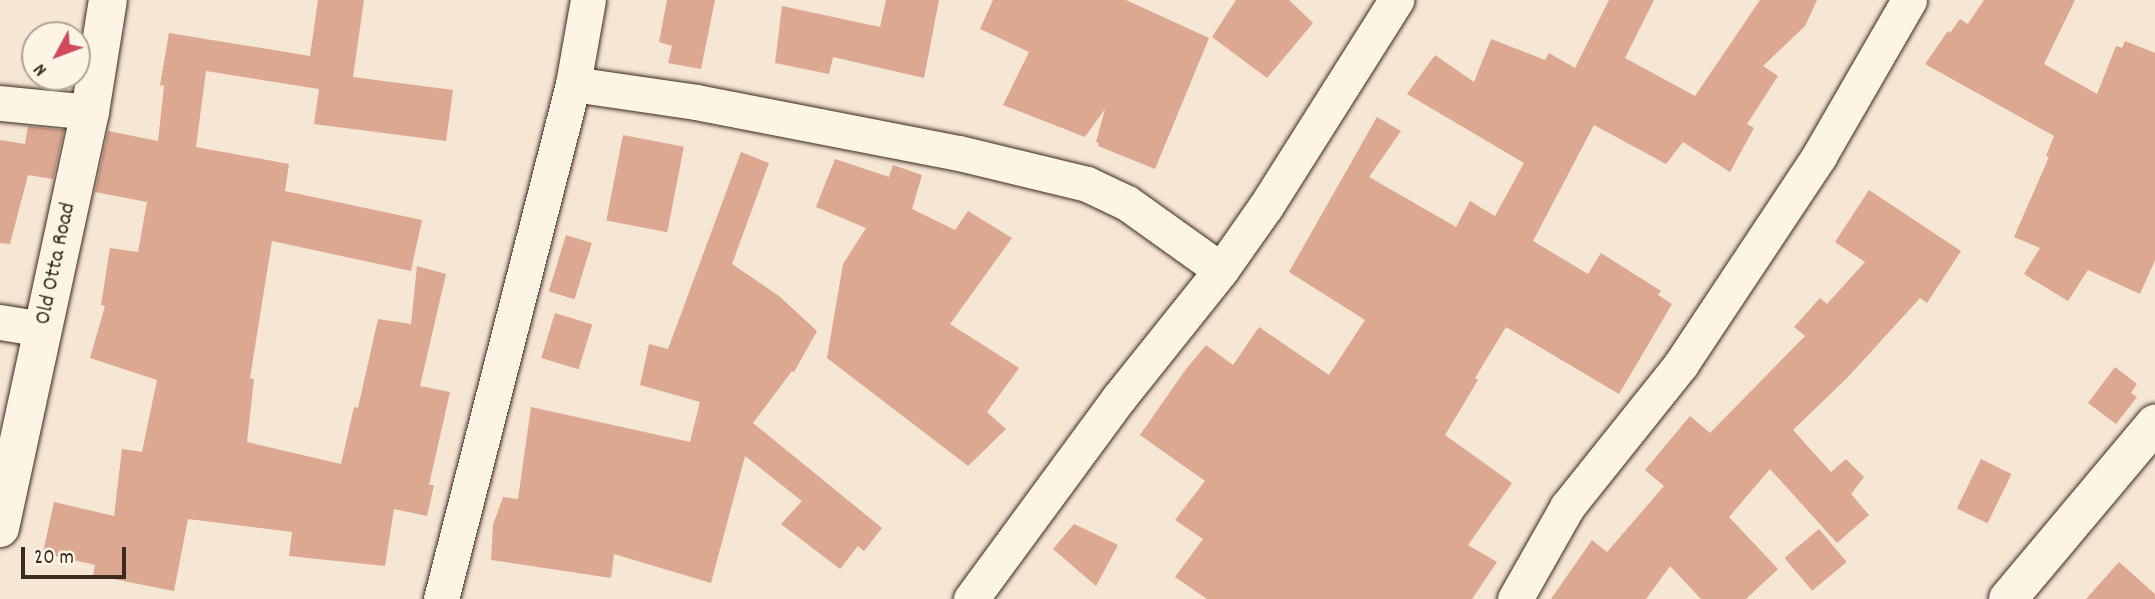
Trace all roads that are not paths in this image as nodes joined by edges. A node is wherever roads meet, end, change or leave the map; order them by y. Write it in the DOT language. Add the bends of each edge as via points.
graph roads {
  1 [pos="108,0"];
  2 [pos="588,0"];
  3 [pos="1396,0"];
  4 [pos="1909,0"];
  5 [pos="573,84"];
  6 [pos="0,103"];
  7 [pos="90,113"];
  8 [pos="1221,270"];
  9 [pos="0,322"];
  10 [pos="43,329"];
  11 [pos="2155,424"];
  12 [pos="0,528"];
  13 [pos="441,599"];
  14 [pos="971,599"];
  15 [pos="1515,599"];
  16 [pos="2008,599"];
  1 -- 7 [label="street, Old Otta Road"];
  2 -- 5 [label="street"];
  3 -- 8 [label="street"];
  4 -- 15 [label="street" via="1819,156 1681,364 1567,508"];
  5 -- 8 [label="street" via="696,102 959,153 1087,184 1126,203"];
  5 -- 13 [label="street"];
  6 -- 7 [label="street"];
  7 -- 10 [label="street, Old Otta Road"];
  8 -- 14 [label="street" via="1118,399"];
  9 -- 10 [label="street"];
  10 -- 12 [label="street, Old Otta Road"];
  11 -- 16 [label="street"];
}
